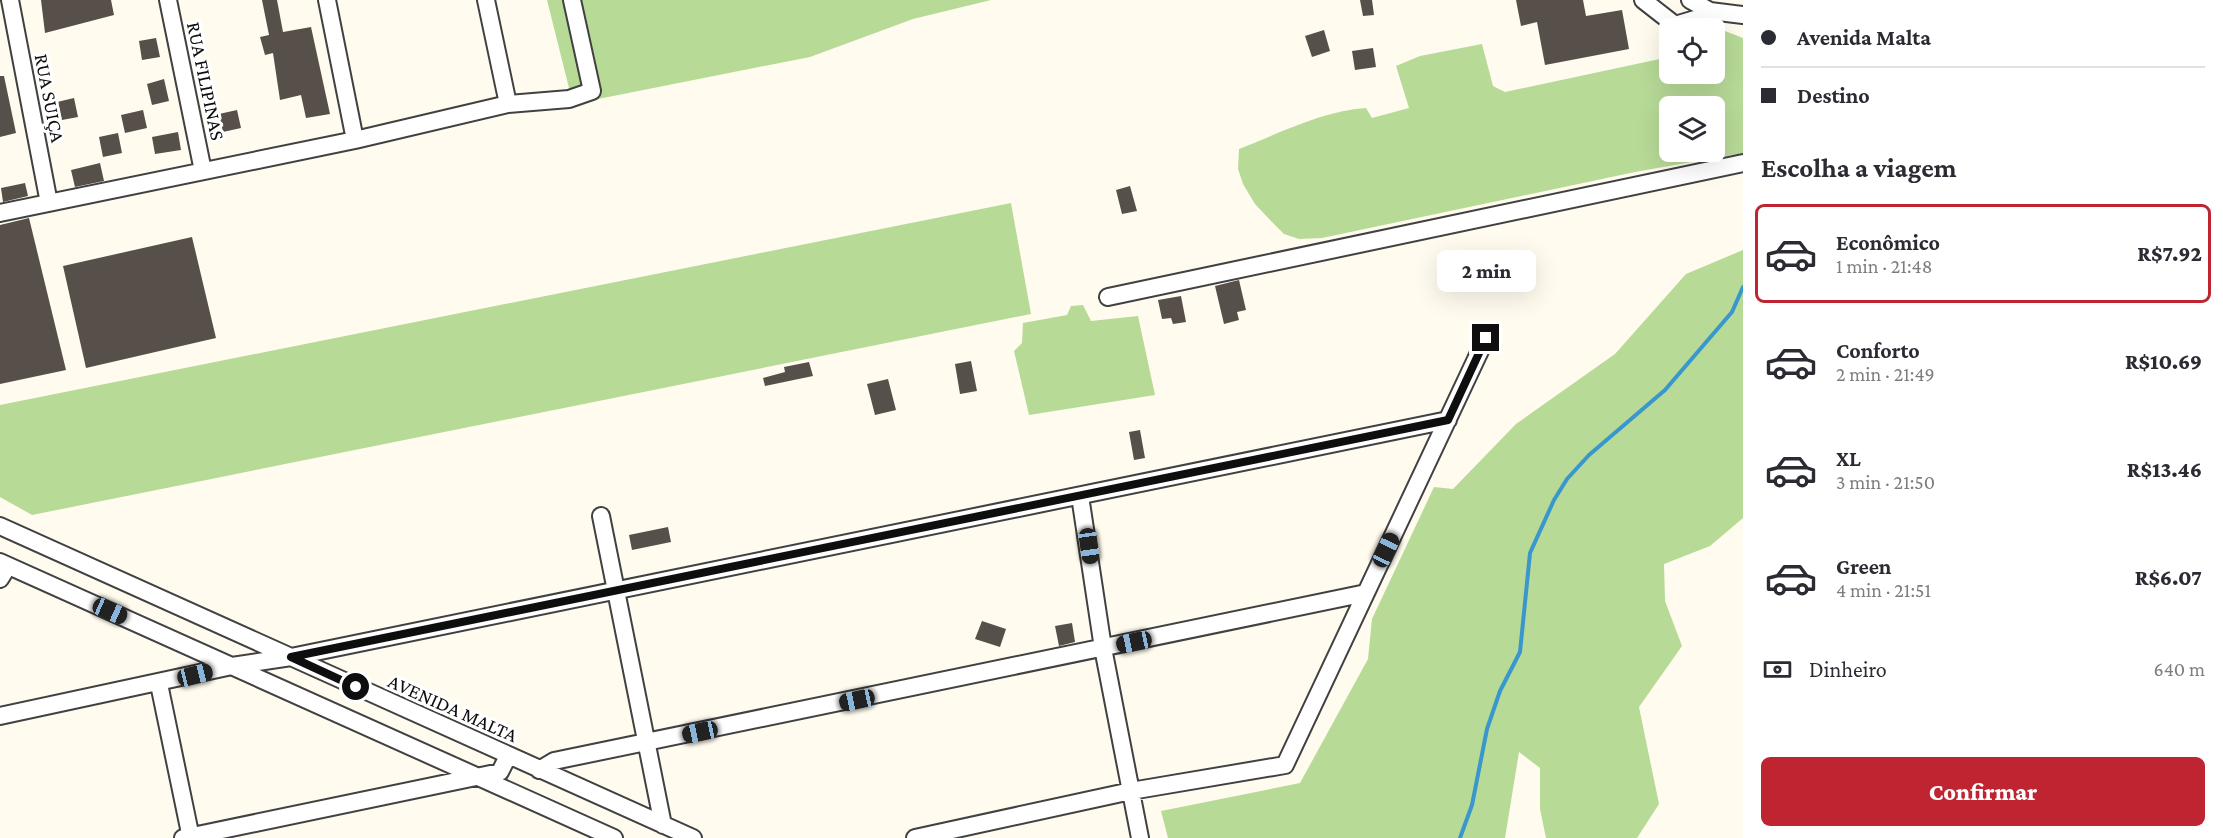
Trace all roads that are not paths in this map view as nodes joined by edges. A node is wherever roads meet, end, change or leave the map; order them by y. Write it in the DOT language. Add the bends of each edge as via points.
graph roads {
  1 [pos="10,0"];
  2 [pos="168,0"];
  3 [pos="327,0"];
  4 [pos="486,0"];
  5 [pos="572,0"];
  6 [pos="1643,0"];
  7 [pos="1690,0"];
  8 [pos="1710,11"];
  9 [pos="1743,15"];
  10 [pos="508,104"];
  11 [pos="355,140"];
  12 [pos="1743,163"];
  13 [pos="203,171"];
  14 [pos="49,203"];
  15 [pos="0,213"];
  16 [pos="1108,297"];
  17 [pos="1486,338"];
  18 [pos="1448,420"];
  19 [pos="1080,496"];
  20 [pos="602,516"];
  21 [pos="0,526"];
  22 [pos="3,569"];
  23 [pos="616,591"];
  24 [pos="1366,593"];
  25 [pos="1103,648"];
  26 [pos="291,657"];
  27 [pos="232,666"];
  28 [pos="159,684"];
  29 [pos="0,716"];
  30 [pos="648,743"];
  31 [pos="508,756"];
  32 [pos="539,770"];
  33 [pos="477,776"];
  34 [pos="1131,791"];
  35 [pos="663,825"];
  36 [pos="188,838"];
  37 [pos="614,838"];
  38 [pos="693,838"];
  39 [pos="915,838"];
  40 [pos="1140,838"];
  1 -- 14 [label="street, RUA SUIÇA"];
  2 -- 13 [label="street, RUA FILIPINAS"];
  3 -- 11 [label="street"];
  4 -- 10 [label="street"];
  5 -- 10 [label="street" via="592,91 569,99"];
  6 -- 8 [label="street" via="1675,25"];
  7 -- 8 [label="street"];
  8 -- 9 [label="street"];
  10 -- 11 [label="street"];
  11 -- 13 [label="street"];
  12 -- 16 [label="street"];
  13 -- 14 [label="street"];
  14 -- 15 [label="street"];
  17 -- 18 [label="street"];
  18 -- 19 [label="street"];
  18 -- 24 [label="street"];
  19 -- 23 [label="street"];
  19 -- 25 [label="street"];
  20 -- 23 [label="street"];
  21 -- 26 [label="street, AVENIDA MALTA"];
  22 -- 27 [label="street"];
  23 -- 26 [label="street"];
  23 -- 30 [label="street"];
  24 -- 25 [label="street"];
  24 -- 34 [label="street" via="1285,765"];
  25 -- 30 [label="street"];
  25 -- 34 [label="street"];
  26 -- 27 [label="street"];
  26 -- 31 [label="street, AVENIDA MALTA"];
  27 -- 28 [label="street"];
  27 -- 33 [label="street"];
  28 -- 29 [label="street"];
  28 -- 36 [label="street"];
  30 -- 32 [label="street" via="554,761"];
  30 -- 35 [label="street"];
  31 -- 32 [label="street, AVENIDA MALTA"];
  31 -- 33 [label="street" via="500,772"];
  32 -- 35 [label="street, AVENIDA MALTA"];
  33 -- 36 [label="street"];
  33 -- 37 [label="street"];
  34 -- 39 [label="street"];
  34 -- 40 [label="street"];
  35 -- 38 [label="street, AVENIDA MALTA"];
}
